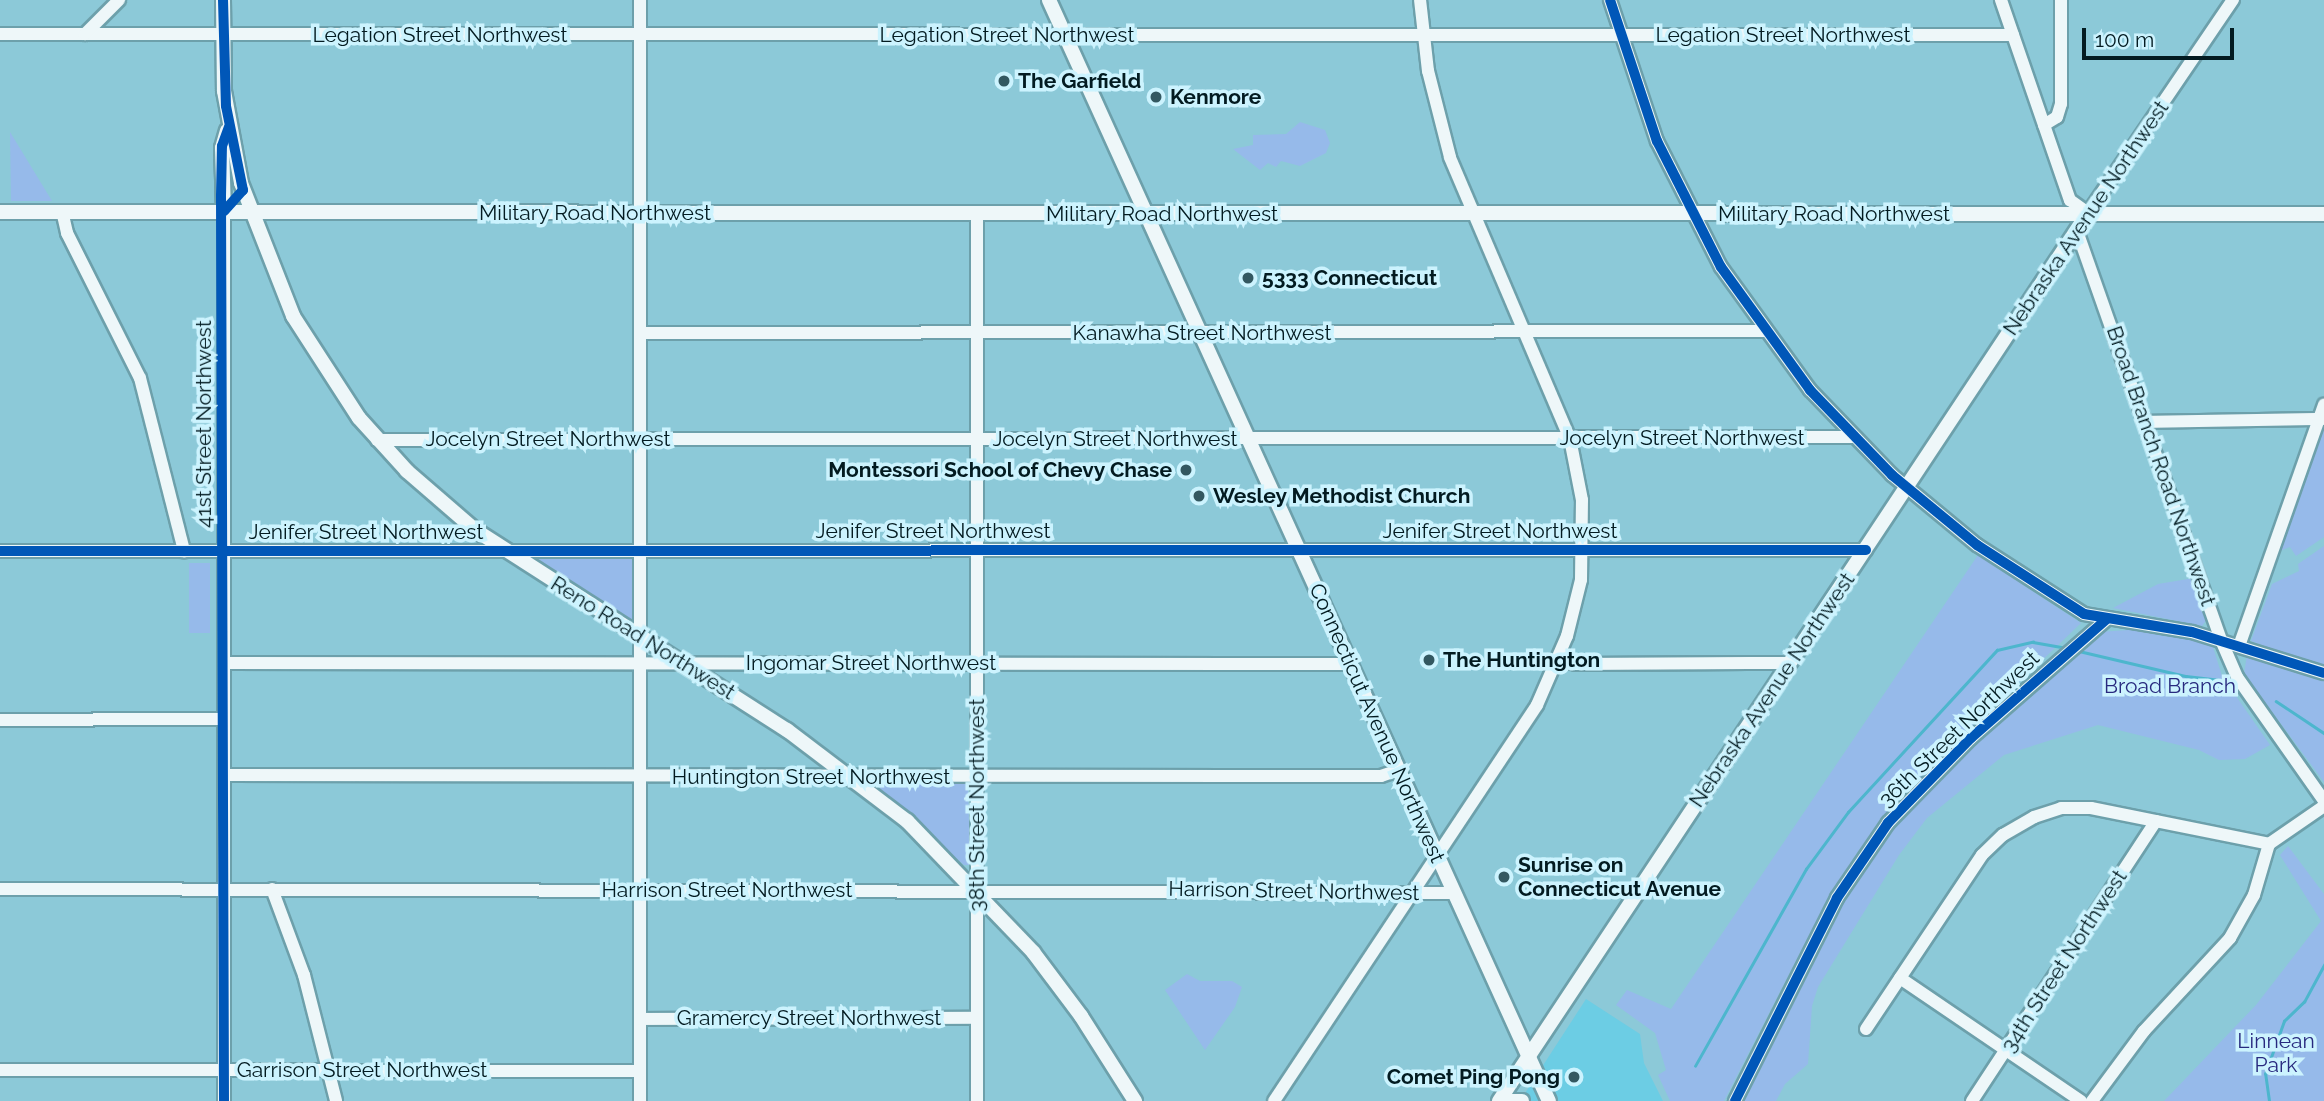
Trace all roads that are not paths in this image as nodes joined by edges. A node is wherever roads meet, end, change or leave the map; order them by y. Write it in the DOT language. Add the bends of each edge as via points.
graph roads {
  1 [pos="119,0"];
  2 [pos="223,0"];
  3 [pos="640,0"];
  4 [pos="1049,0"];
  5 [pos="1420,0"];
  6 [pos="1610,0"];
  7 [pos="2001,0"];
  8 [pos="2061,0"];
  9 [pos="2233,0"];
  10 [pos="0,34"];
  11 [pos="85,34"];
  12 [pos="222,34"];
  13 [pos="640,35"];
  14 [pos="1065,35"];
  15 [pos="1424,35"];
  16 [pos="1619,35"];
  17 [pos="2013,35"];
  18 [pos="2044,125"];
  19 [pos="229,127"];
  20 [pos="243,190"];
  21 [pos="62,211"];
  22 [pos="224,211"];
  23 [pos="250,211"];
  24 [pos="2088,213"];
  25 [pos="640,214"];
  26 [pos="977,214"];
  27 [pos="1146,214"];
  28 [pos="1692,214"];
  29 [pos="2324,214"];
  30 [pos="1474,215"];
  31 [pos="2,216"];
  32 [pos="2077,231"];
  33 [pos="1764,331"];
  34 [pos="1526,332"];
  35 [pos="640,333"];
  36 [pos="977,333"];
  37 [pos="1200,333"];
  38 [pos="2324,404"];
  39 [pos="2321,419"];
  40 [pos="2146,422"];
  41 [pos="1852,437"];
  42 [pos="640,439"];
  43 [pos="977,439"];
  44 [pos="1248,439"];
  45 [pos="1570,439"];
  46 [pos="377,440"];
  47 [pos="1906,488"];
  48 [pos="977,550"];
  49 [pos="1584,550"];
  50 [pos="1866,550"];
  51 [pos="0,551"];
  52 [pos="184,551"];
  53 [pos="224,551"];
  54 [pos="507,551"];
  55 [pos="640,551"];
  56 [pos="1299,551"];
  57 [pos="2106,620"];
  58 [pos="640,637"];
  59 [pos="2221,640"];
  60 [pos="2239,646"];
  61 [pos="1559,660"];
  62 [pos="224,663"];
  63 [pos="681,663"];
  64 [pos="977,663"];
  65 [pos="1790,663"];
  66 [pos="640,664"];
  67 [pos="1350,664"];
  68 [pos="2324,673"];
  69 [pos="224,719"];
  70 [pos="0,720"];
  71 [pos="1398,770"];
  72 [pos="224,775"];
  73 [pos="851,775"];
  74 [pos="977,776"];
  75 [pos="641,777"];
  76 [pos="2324,801"];
  77 [pos="2324,806"];
  78 [pos="2157,821"];
  79 [pos="2269,845"];
  80 [pos="1437,856"];
  81 [pos="0,889"];
  82 [pos="224,889"];
  83 [pos="272,889"];
  84 [pos="641,890"];
  85 [pos="977,890"];
  86 [pos="1415,890"];
  87 [pos="1454,893"];
  88 [pos="1900,978"];
  89 [pos="640,1018"];
  90 [pos="977,1018"];
  91 [pos="1866,1029"];
  92 [pos="2006,1049"];
  93 [pos="1529,1057"];
  94 [pos="0,1070"];
  95 [pos="224,1070"];
  96 [pos="330,1070"];
  97 [pos="640,1071"];
  98 [pos="223,1101"];
  99 [pos="336,1101"];
  100 [pos="640,1101"];
  101 [pos="977,1101"];
  102 [pos="1135,1101"];
  103 [pos="1274,1101"];
  104 [pos="1499,1101"];
  105 [pos="1505,1101"];
  106 [pos="1522,1101"];
  107 [pos="1549,1101"];
  108 [pos="1735,1101"];
  109 [pos="1972,1101"];
  110 [pos="2081,1101"];
  111 [pos="2092,1101"];
  1 -- 11 [label="street"];
  2 -- 12 [label="main road, 41st Street Northwest"];
  3 -- 13 [label="street"];
  4 -- 14 [label="main road, Connecticut Avenue Northwest"];
  5 -- 15 [label="street"];
  6 -- 16 [label="street"];
  7 -- 17 [label="street"];
  8 -- 18 [label="street" via="2061,104 2057,117"];
  9 -- 24 [label="street, Nebraska Avenue Northwest"];
  10 -- 11 [label="street, Legation Street Northwest"];
  11 -- 12 [label="street, Legation Street Northwest"];
  12 -- 13 [label="street, Legation Street Northwest"];
  12 -- 19 [label="main road, 41st Street Northwest"];
  13 -- 14 [label="street, Legation Street Northwest"];
  13 -- 25 [label="street"];
  14 -- 15 [label="street, Legation Street Northwest"];
  14 -- 27 [label="main road, Connecticut Avenue Northwest"];
  15 -- 16 [label="street, Legation Street Northwest"];
  15 -- 30 [label="street" via="1442,133"];
  16 -- 17 [label="street, Legation Street Northwest"];
  16 -- 28 [label="street" via="1651,126"];
  17 -- 18 [label="street"];
  18 -- 24 [label="street" via="2070,200"];
  19 -- 20 [label="main road, Reno Road Northwest"];
  19 -- 22 [label="main road, 41st Street Northwest" via="222,148"];
  20 -- 22 [label="main road"];
  20 -- 23 [label="main road, Reno Road Northwest"];
  21 -- 22 [label="main road, Military Road Northwest"];
  21 -- 31 [label="main road, Military Road Northwest"];
  21 -- 52 [label="street" via="67,233 140,378"];
  22 -- 23 [label="main road, Military Road Northwest"];
  22 -- 53 [label="street, 41st Street Northwest"];
  23 -- 25 [label="main road, Military Road Northwest"];
  23 -- 46 [label="main road, Reno Road Northwest" via="304,337"];
  24 -- 28 [label="main road, Military Road Northwest"];
  24 -- 29 [label="main road, Military Road Northwest"];
  24 -- 32 [label="main road, Nebraska Avenue Northwest"];
  25 -- 26 [label="main road, Military Road Northwest"];
  25 -- 35 [label="street"];
  26 -- 27 [label="main road, Military Road Northwest"];
  26 -- 36 [label="street, 38th Street Northwest"];
  27 -- 30 [label="main road, Military Road Northwest"];
  27 -- 37 [label="main road, Connecticut Avenue Northwest"];
  28 -- 30 [label="main road, Military Road Northwest"];
  28 -- 33 [label="street"];
  30 -- 34 [label="street"];
  32 -- 40 [label="street, Broad Branch Road Northwest"];
  32 -- 47 [label="main road, Nebraska Avenue Northwest"];
  33 -- 34 [label="street, Kanawha Street Northwest"];
  33 -- 41 [label="street"];
  34 -- 37 [label="street, Kanawha Street Northwest"];
  34 -- 45 [label="street"];
  35 -- 36 [label="street, Kanawha Street Northwest"];
  35 -- 42 [label="street"];
  36 -- 37 [label="street, Kanawha Street Northwest"];
  36 -- 43 [label="street, 38th Street Northwest"];
  37 -- 44 [label="main road, Connecticut Avenue Northwest"];
  38 -- 39 [label="street"];
  39 -- 40 [label="street"];
  39 -- 60 [label="street"];
  40 -- 59 [label="street, Broad Branch Road Northwest"];
  41 -- 45 [label="street, Jocelyn Street Northwest"];
  41 -- 47 [label="street"];
  42 -- 43 [label="street, Jocelyn Street Northwest"];
  42 -- 46 [label="street, Jocelyn Street Northwest"];
  42 -- 55 [label="street"];
  43 -- 44 [label="street, Jocelyn Street Northwest"];
  43 -- 48 [label="street, 38th Street Northwest"];
  44 -- 45 [label="street, Jocelyn Street Northwest"];
  44 -- 56 [label="main road, Connecticut Avenue Northwest"];
  45 -- 49 [label="street" via="1581,489"];
  46 -- 54 [label="main road, Reno Road Northwest" via="443,505"];
  47 -- 50 [label="main road, Nebraska Avenue Northwest"];
  47 -- 57 [label="street" via="1977,545 2061,601 2087,616"];
  48 -- 55 [label="street, Jenifer Street Northwest"];
  48 -- 56 [label="street, Jenifer Street Northwest"];
  48 -- 64 [label="street, 38th Street Northwest"];
  49 -- 50 [label="street, Jenifer Street Northwest"];
  49 -- 56 [label="street, Jenifer Street Northwest"];
  49 -- 61 [label="street" via="1576,607"];
  50 -- 65 [label="main road, Nebraska Avenue Northwest"];
  51 -- 52 [label="street, Jenifer Street Northwest"];
  52 -- 53 [label="street, Jenifer Street Northwest"];
  53 -- 54 [label="street, Jenifer Street Northwest"];
  53 -- 62 [label="street, 41st Street Northwest"];
  54 -- 55 [label="street, Jenifer Street Northwest"];
  54 -- 58 [label="main road, Reno Road Northwest"];
  55 -- 58 [label="street"];
  56 -- 67 [label="main road, Connecticut Avenue Northwest"];
  57 -- 59 [label="street" via="2174,628"];
  57 -- 108 [label="street, 36th Street Northwest" via="1942,766 1872,844 1836,898"];
  58 -- 63 [label="main road, Reno Road Northwest"];
  58 -- 66 [label="street"];
  59 -- 60 [label="street"];
  59 -- 76 [label="street, Broad Branch Road Northwest" via="2237,677"];
  60 -- 68 [label="street"];
  61 -- 65 [label="street" via="1576,664"];
  61 -- 80 [label="street" via="1531,715"];
  62 -- 66 [label="street, Ingomar Street Northwest"];
  62 -- 69 [label="street, 41st Street Northwest"];
  63 -- 64 [label="street, Ingomar Street Northwest"];
  63 -- 66 [label="street, Ingomar Street Northwest"];
  63 -- 73 [label="main road, Reno Road Northwest"];
  64 -- 67 [label="street, Ingomar Street Northwest"];
  64 -- 74 [label="street, 38th Street Northwest"];
  65 -- 93 [label="main road, Nebraska Avenue Northwest"];
  66 -- 75 [label="street"];
  67 -- 71 [label="main road, Connecticut Avenue Northwest"];
  69 -- 70 [label="street"];
  69 -- 72 [label="street, 41st Street Northwest"];
  71 -- 74 [label="street, Huntington Street Northwest" via="1381,776"];
  71 -- 80 [label="main road, Connecticut Avenue Northwest"];
  72 -- 75 [label="street, Huntington Street Northwest"];
  72 -- 82 [label="street, 41st Street Northwest"];
  73 -- 74 [label="street, Huntington Street Northwest"];
  73 -- 75 [label="street, Huntington Street Northwest"];
  73 -- 85 [label="main road, Reno Road Northwest" via="928,839"];
  74 -- 85 [label="street, 38th Street Northwest"];
  75 -- 84 [label="street"];
  77 -- 79 [label="street"];
  78 -- 79 [label="street"];
  78 -- 88 [label="street" via="2078,808 2045,812 2017,825 1982,855"];
  78 -- 92 [label="street, 34th Street Northwest"];
  79 -- 111 [label="street" via="2254,895 2230,939 2144,1031"];
  80 -- 86 [label="street"];
  80 -- 87 [label="main road, Connecticut Avenue Northwest"];
  81 -- 82 [label="street, Harrison Street Northwest"];
  82 -- 83 [label="street, Harrison Street Northwest"];
  82 -- 95 [label="street, 41st Street Northwest"];
  83 -- 84 [label="street, Harrison Street Northwest"];
  83 -- 96 [label="street" via="297,954"];
  84 -- 85 [label="street, Harrison Street Northwest"];
  84 -- 89 [label="street"];
  85 -- 86 [label="street, Harrison Street Northwest"];
  85 -- 90 [label="street, 38th Street Northwest"];
  85 -- 102 [label="main road, Reno Road Northwest" via="1062,989"];
  86 -- 87 [label="street, Harrison Street Northwest"];
  86 -- 103 [label="street"];
  87 -- 93 [label="main road, Connecticut Avenue Northwest"];
  88 -- 91 [label="street"];
  88 -- 92 [label="street"];
  89 -- 90 [label="street, Gramercy Street Northwest"];
  89 -- 97 [label="street"];
  90 -- 101 [label="street, 38th Street Northwest"];
  92 -- 109 [label="street, 34th Street Northwest"];
  92 -- 110 [label="street"];
  93 -- 104 [label="main road, Nebraska Avenue Northwest"];
  93 -- 107 [label="main road, Connecticut Avenue Northwest"];
  94 -- 95 [label="street, Garrison Street Northwest"];
  95 -- 96 [label="street, Garrison Street Northwest"];
  95 -- 98 [label="street, 41st Street Northwest"];
  96 -- 97 [label="street, Garrison Street Northwest"];
  96 -- 99 [label="street"];
  97 -- 100 [label="street"];
  105 -- 106 [label="main road"];
}
